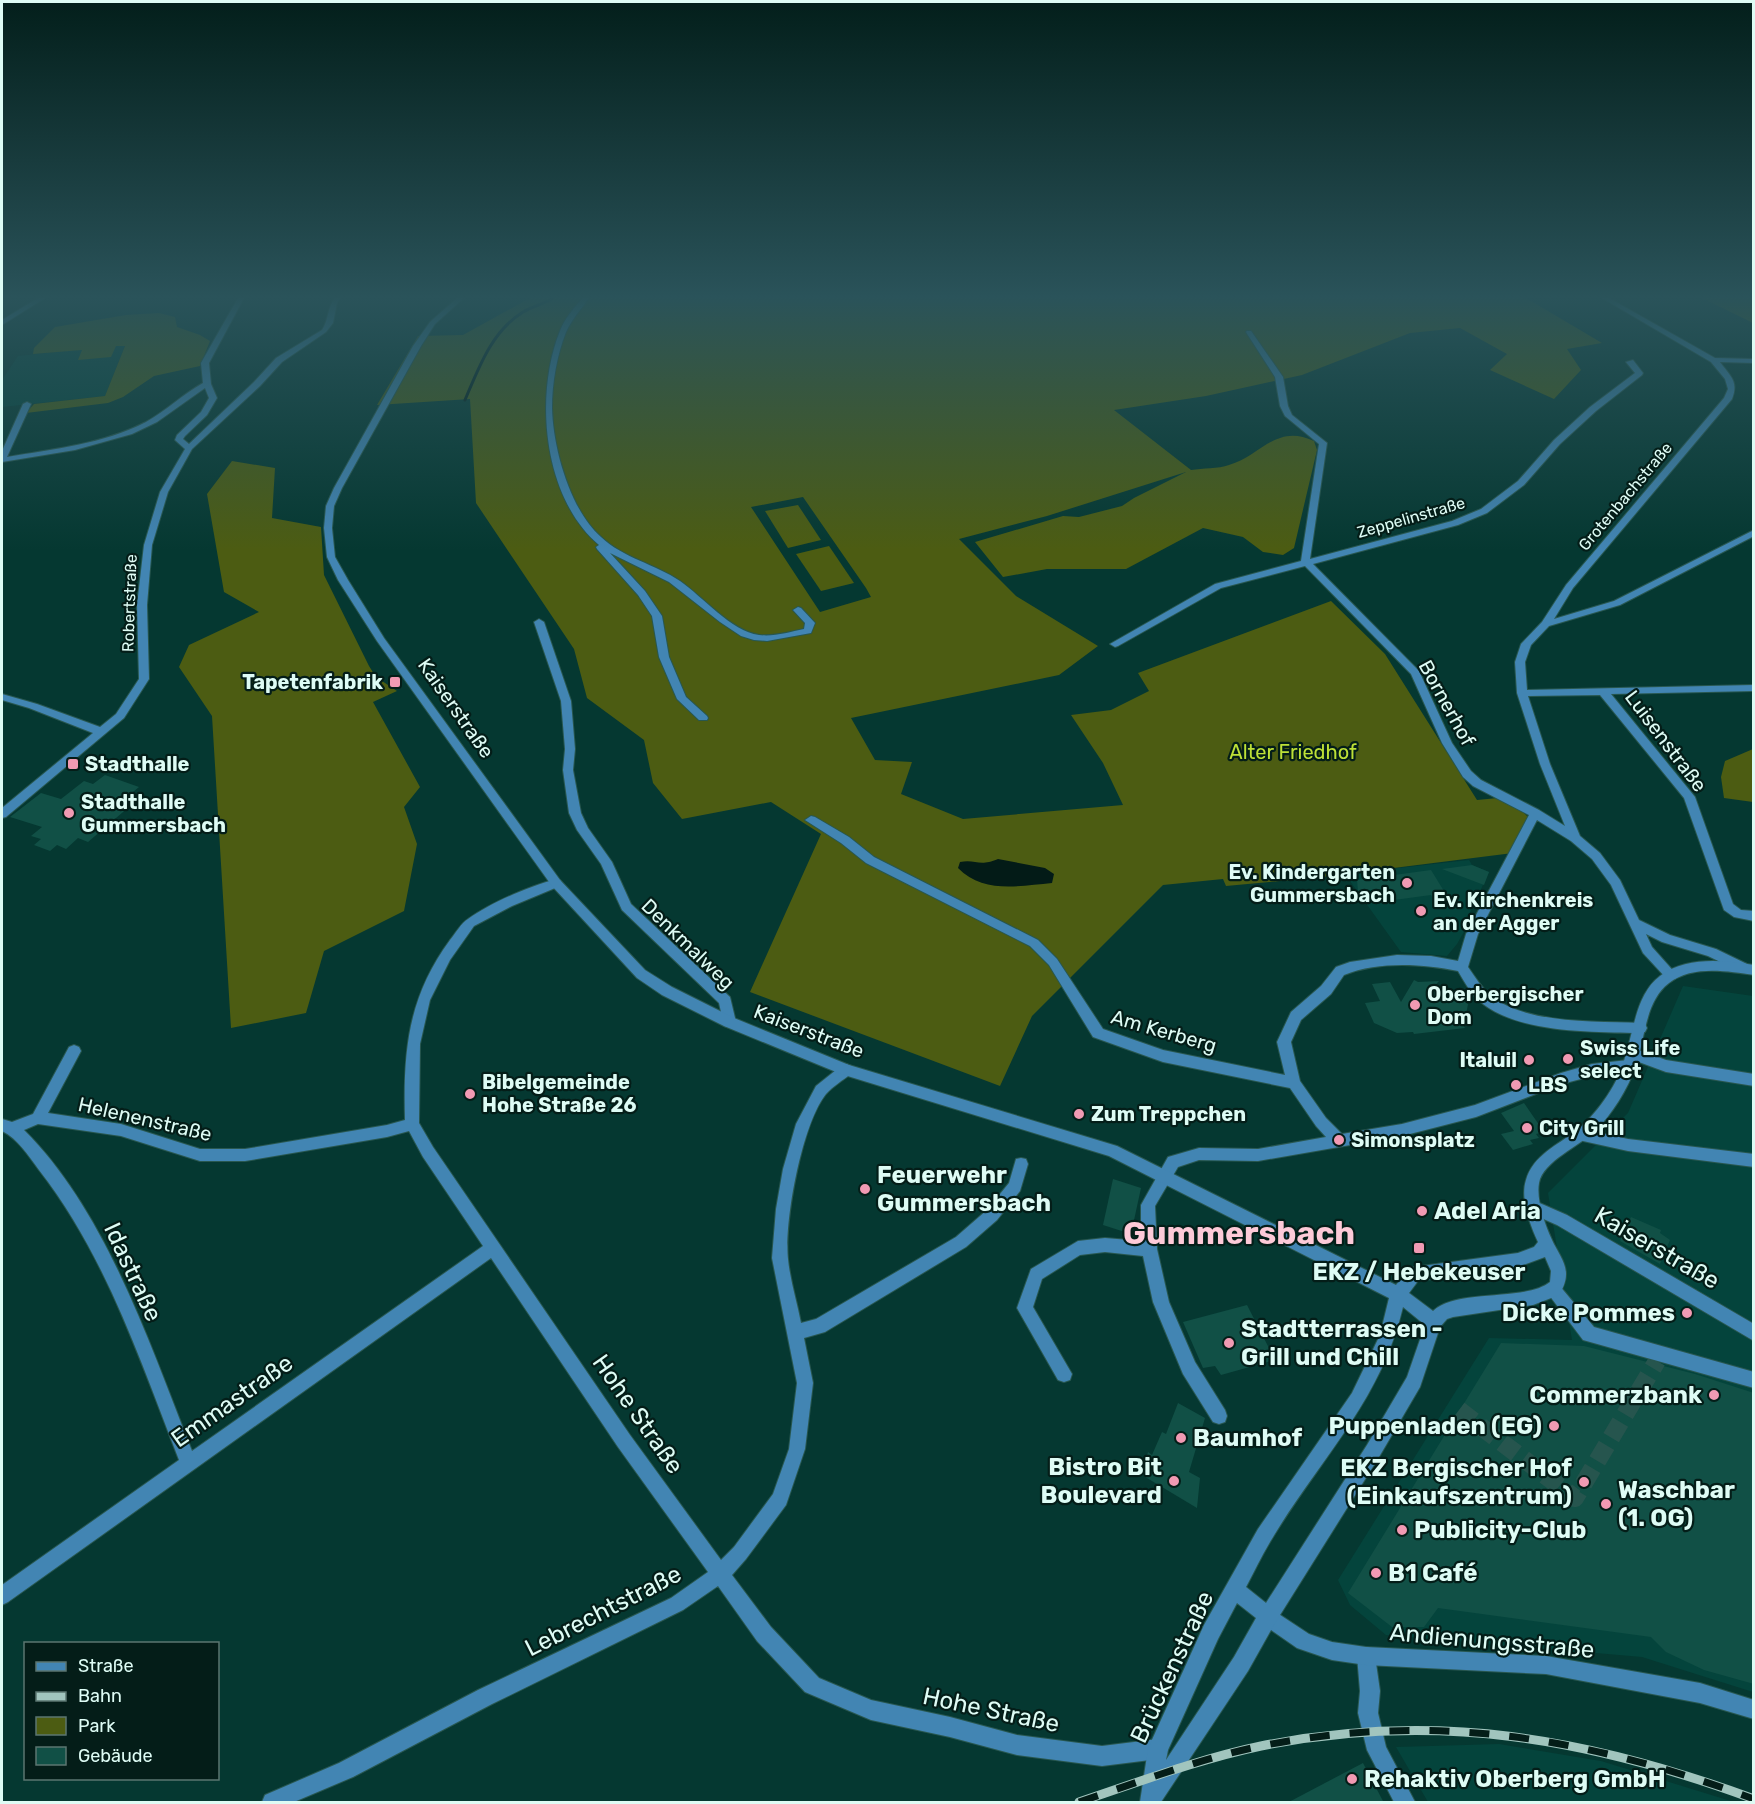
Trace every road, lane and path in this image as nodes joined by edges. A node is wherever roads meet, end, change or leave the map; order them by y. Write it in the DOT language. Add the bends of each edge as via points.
graph roads {
  1 [pos="259,382"];
  2 [pos="397,382"];
  3 [pos="551,382"];
  4 [pos="1280,382"];
  5 [pos="1627,382"];
  6 [pos="1730,382"];
  7 [pos="207,384"];
  8 [pos="27,404"];
  9 [pos="189,447"];
  10 [pos="2,459"];
  11 [pos="1754,532"];
  12 [pos="595,537"];
  13 [pos="1306,562"];
  14 [pos="798,610"];
  15 [pos="539,622"];
  16 [pos="1546,624"];
  17 [pos="1115,644"];
  18 [pos="1754,688"];
  19 [pos="1603,691"];
  20 [pos="1522,693"];
  21 [pos="2,697"];
  22 [pos="703,718"];
  23 [pos="102,732"];
  24 [pos="1535,813"];
  25 [pos="2,814"];
  26 [pos="812,820"];
  27 [pos="1575,838"];
  28 [pos="556,883"];
  29 [pos="1754,916"];
  30 [pos="1635,923"];
  31 [pos="1462,967"];
  32 [pos="1748,969"];
  33 [pos="1671,975"];
  34 [pos="729,1022"];
  35 [pos="1640,1028"];
  36 [pos="74,1051"];
  37 [pos="1631,1060"];
  38 [pos="846,1070"];
  39 [pos="1754,1080"];
  40 [pos="1294,1083"];
  41 [pos="38,1118"];
  42 [pos="412,1124"];
  43 [pos="8,1127"];
  44 [pos="1582,1135"];
  45 [pos="1340,1140"];
  46 [pos="1754,1161"];
  47 [pos="1021,1164"];
  48 [pos="1164,1175"];
  49 [pos="1535,1208"];
  50 [pos="1545,1244"];
  51 [pos="493,1248"];
  52 [pos="1149,1249"];
  53 [pos="1554,1290"];
  54 [pos="1398,1294"];
  55 [pos="1434,1322"];
  56 [pos="795,1332"];
  57 [pos="1754,1333"];
  58 [pos="1064,1374"];
  59 [pos="1754,1380"];
  60 [pos="1219,1416"];
  61 [pos="188,1462"];
  62 [pos="720,1574"];
  63 [pos="1235,1590"];
  64 [pos="2,1596"];
  65 [pos="1268,1616"];
  66 [pos="1365,1656"];
  67 [pos="1754,1710"];
  68 [pos="1158,1749"];
  69 [pos="1151,1802"];
  70 [pos="272,1803"];
  71 [pos="1405,1803"];
  1 -- 9 [label="street, Robertstraße"];
  2 -- 28 [label="street, Kaiserstraße" via="330,506 331,557 380,639"];
  3 -- 12 [label="street" via="548,416 563,484"];
  4 -- 13 [label="street" via="1289,416 1323,443"];
  5 -- 13 [label="street, Zeppelinstraße" via="1557,442 1521,483 1484,511 1455,523"];
  6 -- 16 [label="street, Grotenbachstraße" via="1728,399 1569,587"];
  7 -- 9 [label="street" via="213,398 210,406 180,435 179,440"];
  7 -- 10 [label="street" via="147,424 116,437"];
  8 -- 10 [label="street"];
  9 -- 23 [label="street, Robertstraße" via="164,492 148,545 142,605 144,678 120,716"];
  11 -- 16 [label="street" via="1617,603"];
  12 -- 14 [label="street" via="613,551 671,579 753,637 808,632 810,623"];
  12 -- 22 [label="street" via="657,616 664,657 682,699"];
  13 -- 17 [label="street" via="1218,586"];
  13 -- 24 [label="street, Bornerhof" via="1415,673 1447,743 1467,774"];
  15 -- 34 [label="street, Denkmalweg" via="566,701 568,770 575,813 583,830 606,862 626,908 725,1000"];
  16 -- 20 [label="street, Grotenbachstraße" via="1527,644 1520,662"];
  18 -- 19 [label="street"];
  19 -- 20 [label="street"];
  19 -- 29 [label="street, Luisenstraße" via="1689,797 1728,908"];
  20 -- 27 [label="street, Grotenbachstraße"];
  21 -- 23 [label="street"];
  23 -- 25 [label="street, Robertstraße"];
  24 -- 27 [label="street, Bornerhof"];
  24 -- 31 [label="street" via="1472,934"];
  26 -- 40 [label="street, Am Kerberg" via="870,860 1034,943 1053,962 1098,1033 1163,1056"];
  27 -- 30 [label="street, Bornerhof" via="1596,856 1616,883"];
  28 -- 34 [label="street, Kaiserstraße" via="641,974"];
  28 -- 42 [label="street" via="470,923 445,957 424,1000 413,1044"];
  30 -- 32 [label="street" via="1666,939 1712,952"];
  30 -- 33 [label="street, Bornerhof" via="1647,950"];
  31 -- 35 [label="street" via="1473,986 1492,1005 1528,1018"];
  31 -- 40 [label="street" via="1397,960 1340,971 1326,990 1296,1016 1284,1042"];
  32 -- 33 [label="street" via="1700,968"];
  33 -- 35 [label="street" via="1651,997"];
  34 -- 38 [label="street, Kaiserstraße"];
  35 -- 37 [label="street"];
  36 -- 41 [label="street"];
  37 -- 39 [label="street"];
  37 -- 44 [label="street" via="1606,1111"];
  37 -- 45 [label="street" via="1561,1079 1444,1120"];
  38 -- 48 [label="street, Kaiserstraße" via="1112,1151"];
  38 -- 56 [label="street, Lebrechtstraße" via="821,1090 803,1124 790,1168 780,1258"];
  40 -- 45 [label="street" via="1321,1122"];
  41 -- 42 [label="street, Helenenstraße" via="121,1130 200,1155 245,1155"];
  41 -- 43 [label="street"];
  42 -- 51 [label="street, Hohe Straße"];
  43 -- 61 [label="street, Idastraße" via="58,1179 112,1274"];
  44 -- 46 [label="street" via="1628,1145"];
  44 -- 49 [label="street" via="1538,1168 1531,1185"];
  45 -- 48 [label="street" via="1258,1155 1199,1154 1173,1162"];
  47 -- 56 [label="street" via="1015,1186 992,1215 961,1242 819,1326"];
  48 -- 52 [label="street" via="1148,1205"];
  48 -- 54 [label="street, Kaiserstraße"];
  49 -- 50 [label="street"];
  49 -- 57 [label="street, Kaiserstraße"];
  50 -- 53 [label="street" via="1560,1274"];
  50 -- 54 [label="street" via="1539,1252 1518,1260 1414,1274"];
  51 -- 61 [label="street, Emmastraße"];
  51 -- 62 [label="street, Hohe Straße" via="624,1442"];
  52 -- 58 [label="street" via="1105,1245 1078,1248 1036,1274 1025,1308"];
  52 -- 60 [label="street" via="1161,1302 1189,1368"];
  53 -- 55 [label="street" via="1533,1297 1452,1309"];
  53 -- 59 [label="street" via="1589,1334 1658,1357"];
  54 -- 55 [label="street, Kaiserstraße"];
  54 -- 63 [label="street, Brückenstraße" via="1388,1337 1358,1399 1264,1535"];
  55 -- 65 [label="street, Brückenstraße" via="1414,1381"];
  56 -- 62 [label="street, Lebrechtstraße" via="805,1383 797,1449 780,1499"];
  61 -- 64 [label="street, Emmastraße"];
  62 -- 68 [label="street, Hohe Straße" via="764,1634 812,1685 871,1710 1017,1745 1102,1756"];
  62 -- 70 [label="street, Lebrechtstraße" via="677,1604 346,1770"];
  63 -- 65 [label="street, Brückenstraße"];
  63 -- 68 [label="street, Brückenstraße" via="1211,1632"];
  65 -- 66 [label="street, Andienungsstraße" via="1304,1641 1332,1651"];
  65 -- 69 [label="street, Brückenstraße"];
  66 -- 67 [label="street, Andienungsstraße" via="1546,1665 1700,1693"];
  66 -- 71 [label="street" via="1370,1691 1368,1713 1377,1750"];
  68 -- 69 [label="street, Brückenstraße"];
}
